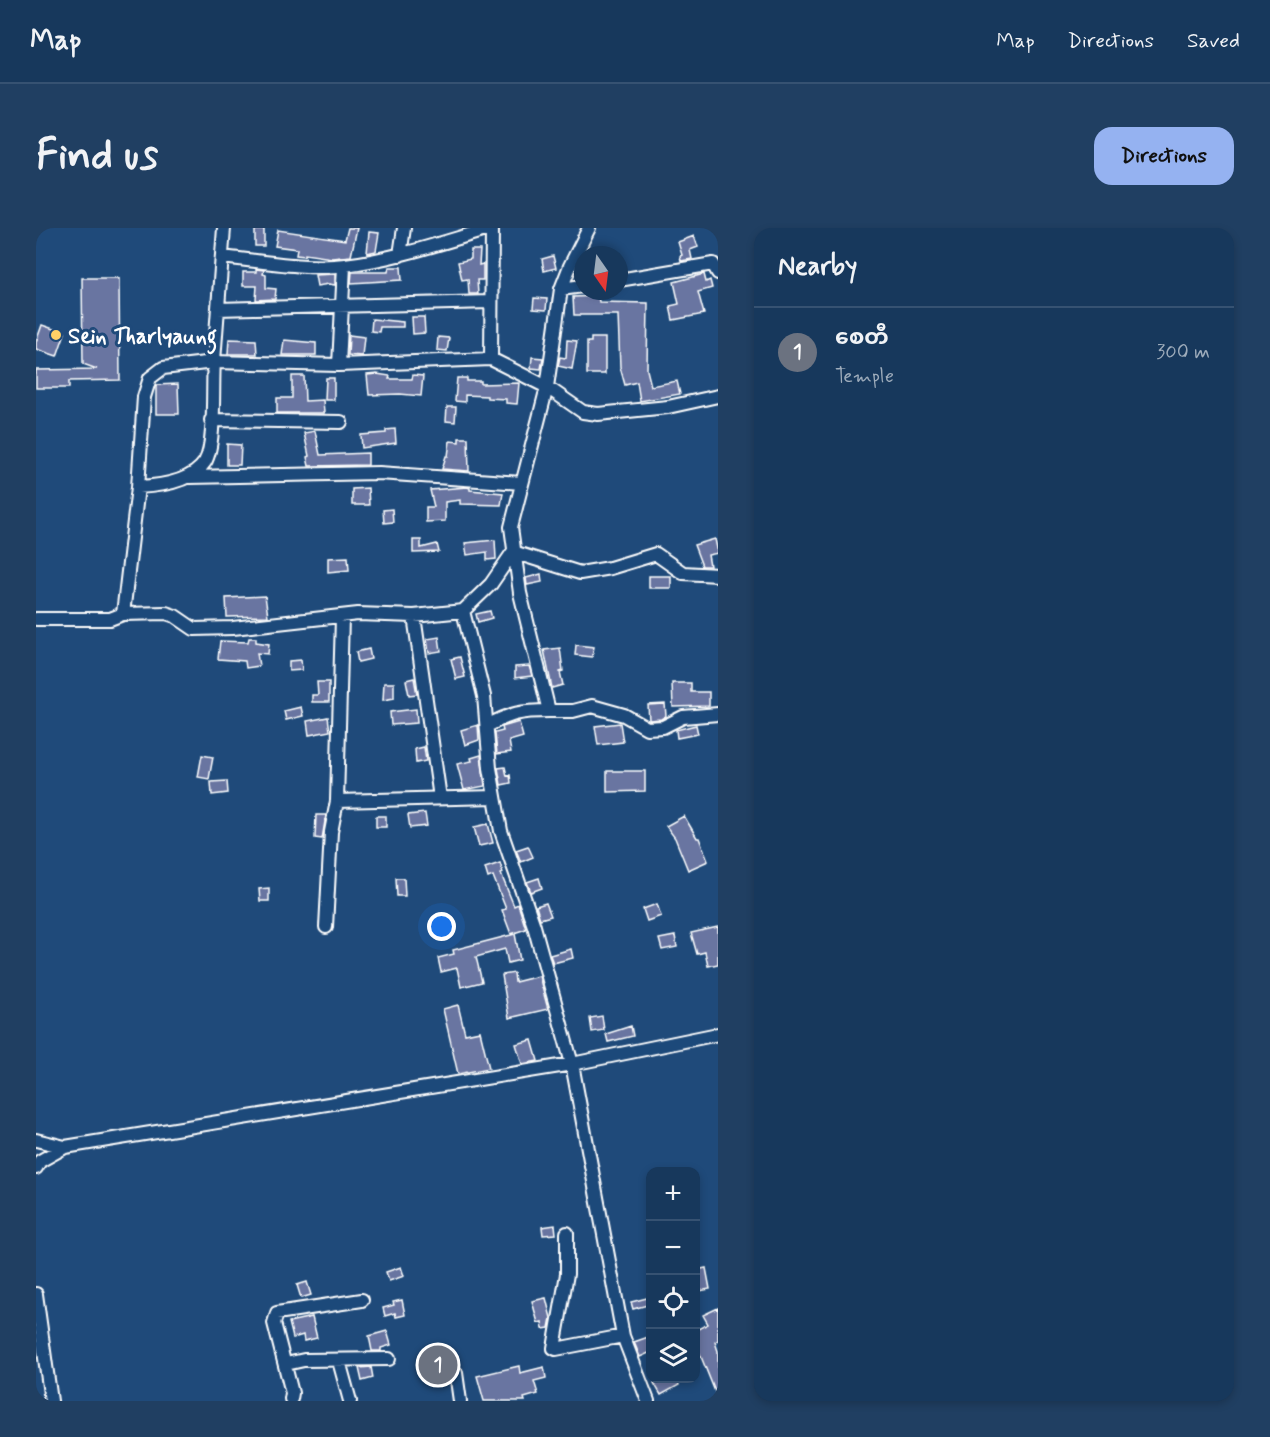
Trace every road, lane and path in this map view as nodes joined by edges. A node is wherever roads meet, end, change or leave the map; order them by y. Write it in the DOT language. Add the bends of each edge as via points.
graph roads {
  1 [pos="224,228"];
  2 [pos="404,228"];
  3 [pos="492,228"];
  4 [pos="589,228"];
  5 [pos="400,255"];
  6 [pos="222,257"];
  7 [pos="716,265"];
  8 [pos="345,266"];
  9 [pos="628,279"];
  10 [pos="574,287"];
  11 [pos="561,289"];
  12 [pos="491,302"];
  13 [pos="342,307"];
  14 [pos="218,309"];
  15 [pos="491,359"];
  16 [pos="214,363"];
  17 [pos="339,365"];
  18 [pos="547,387"];
  19 [pos="718,396"];
  20 [pos="211,420"];
  21 [pos="341,422"];
  22 [pos="189,477"];
  23 [pos="522,483"];
  24 [pos="138,487"];
  25 [pos="513,552"];
  26 [pos="718,575"];
  27 [pos="463,610"];
  28 [pos="123,614"];
  29 [pos="414,616"];
  30 [pos="342,617"];
  31 [pos="36,619"];
  32 [pos="549,711"];
  33 [pos="718,714"];
  34 [pos="487,726"];
  35 [pos="495,797"];
  36 [pos="440,798"];
  37 [pos="337,801"];
  38 [pos="326,927"];
  39 [pos="718,1034"];
  40 [pos="572,1064"];
  41 [pos="36,1140"];
  42 [pos="65,1147"];
  43 [pos="36,1168"];
  44 [pos="567,1233"];
  45 [pos="36,1294"];
  46 [pos="362,1300"];
  47 [pos="622,1336"];
  48 [pos="389,1359"];
  49 [pos="339,1361"];
  50 [pos="286,1365"];
  51 [pos="456,1373"];
  52 [pos="287,1400"];
  53 [pos="51,1401"];
  54 [pos="350,1401"];
  55 [pos="460,1401"];
  56 [pos="648,1401"];
  1 -- 6 [label="street"];
  2 -- 5 [label="street"];
  3 -- 5 [label="street"];
  3 -- 12 [label="street"];
  4 -- 11 [label="street"];
  5 -- 8 [label="street"];
  6 -- 8 [label="street"];
  6 -- 14 [label="street"];
  7 -- 9 [label="street"];
  8 -- 13 [label="street"];
  10 -- 11 [label="street"];
  11 -- 18 [label="street"];
  12 -- 13 [label="street"];
  12 -- 15 [label="street"];
  13 -- 14 [label="street"];
  13 -- 17 [label="street"];
  14 -- 16 [label="street"];
  15 -- 17 [label="street"];
  15 -- 18 [label="street"];
  16 -- 17 [label="street"];
  16 -- 20 [label="street"];
  16 -- 24 [label="street" via="163,368 150,378 144,397"];
  18 -- 19 [label="street" via="583,412 598,414 668,407"];
  18 -- 23 [label="street"];
  20 -- 21 [label="street"];
  20 -- 22 [label="street" via="205,462"];
  22 -- 23 [label="street" via="379,473"];
  22 -- 24 [label="street"];
  23 -- 25 [label="street" via="511,527"];
  24 -- 28 [label="street"];
  25 -- 26 [label="street" via="580,573 656,554 683,573"];
  25 -- 27 [label="street" via="491,584"];
  25 -- 32 [label="street"];
  27 -- 29 [label="street"];
  27 -- 34 [label="street" via="484,696"];
  28 -- 30 [label="street" via="166,613 194,628"];
  28 -- 31 [label="street" via="110,619"];
  29 -- 30 [label="street"];
  29 -- 36 [label="street"];
  30 -- 37 [label="street"];
  32 -- 33 [label="street" via="592,706 624,715 646,728 663,727 683,717"];
  32 -- 34 [label="street" via="508,714"];
  34 -- 35 [label="street"];
  35 -- 36 [label="street"];
  35 -- 40 [label="street" via="501,831 534,926"];
  36 -- 37 [label="street"];
  37 -- 38 [label="street" via="331,832"];
  39 -- 40 [label="street"];
  40 -- 42 [label="street"];
  40 -- 47 [label="street"];
  41 -- 42 [label="street"];
  42 -- 43 [label="street" via="40,1161"];
  44 -- 47 [label="street" via="567,1274 554,1348"];
  45 -- 53 [label="street"];
  46 -- 50 [label="street" via="277,1313 274,1323"];
  47 -- 56 [label="street"];
  48 -- 49 [label="street"];
  49 -- 50 [label="street" via="304,1360"];
  49 -- 54 [label="street"];
  50 -- 52 [label="street" via="292,1393"];
  51 -- 55 [label="street"];
}
